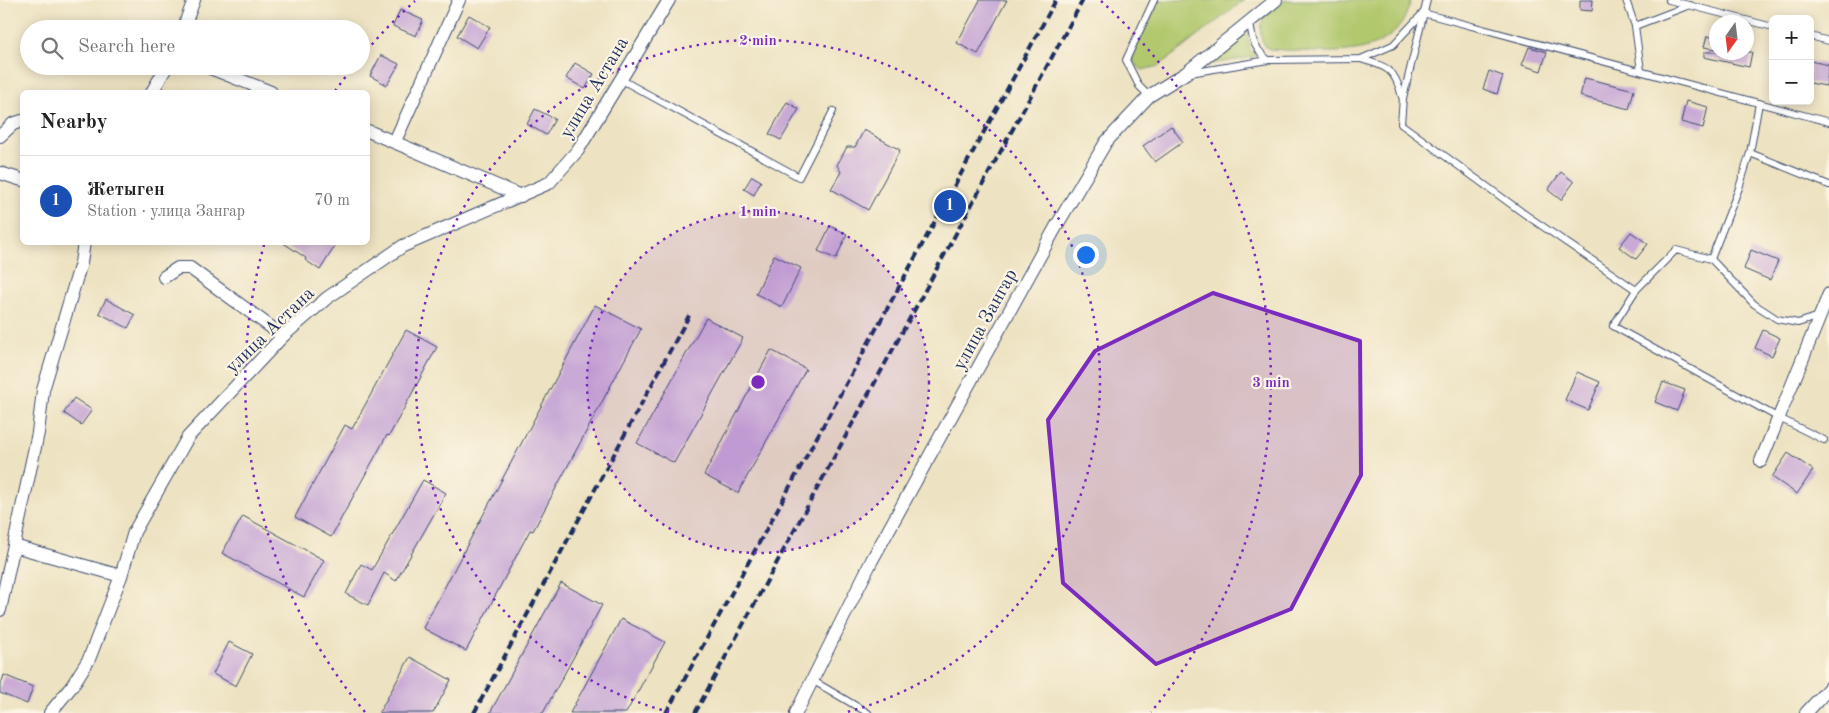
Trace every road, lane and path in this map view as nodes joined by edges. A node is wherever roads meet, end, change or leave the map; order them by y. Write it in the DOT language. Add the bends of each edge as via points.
graph roads {
  1 [pos="194,0"];
  2 [pos="459,0"];
  3 [pos="669,0"];
  4 [pos="1154,0"];
  5 [pos="1276,0"];
  6 [pos="1427,0"];
  7 [pos="1626,0"];
  8 [pos="1669,0"];
  9 [pos="1690,5"];
  10 [pos="1423,13"];
  11 [pos="186,20"];
  12 [pos="1250,21"];
  13 [pos="1635,26"];
  14 [pos="1769,26"];
  15 [pos="1814,37"];
  16 [pos="1829,41"];
  17 [pos="1361,59"];
  18 [pos="1268,60"];
  19 [pos="1641,72"];
  20 [pos="1186,74"];
  21 [pos="162,75"];
  22 [pos="228,75"];
  23 [pos="620,79"];
  24 [pos="153,90"];
  25 [pos="266,90"];
  26 [pos="1149,96"];
  27 [pos="1403,98"];
  28 [pos="1758,103"];
  29 [pos="833,111"];
  30 [pos="20,122"];
  31 [pos="1829,122"];
  32 [pos="370,131"];
  33 [pos="0,136"];
  34 [pos="394,141"];
  35 [pos="1750,153"];
  36 [pos="0,174"];
  37 [pos="20,179"];
  38 [pos="1829,185"];
  39 [pos="521,196"];
  40 [pos="84,245"];
  41 [pos="1711,259"];
  42 [pos="164,277"];
  43 [pos="1636,290"];
  44 [pos="1829,294"];
  45 [pos="1824,320"];
  46 [pos="283,336"];
  47 [pos="1778,417"];
  48 [pos="1824,440"];
  49 [pos="1761,460"];
  50 [pos="14,546"];
  51 [pos="122,576"];
  52 [pos="0,610"];
  53 [pos="812,680"];
  54 [pos="1829,688"];
  55 [pos="50,713"];
  56 [pos="796,713"];
  57 [pos="868,713"];
  58 [pos="1806,713"];
  1 -- 11 [label="street"];
  2 -- 34 [label="street"];
  3 -- 23 [label="street, улица Астана"];
  4 -- 26 [label="lane" via="1126,60 1139,86"];
  5 -- 12 [label="street, улица Зангар"];
  6 -- 10 [label="lane"];
  7 -- 13 [label="lane"];
  8 -- 9 [label="lane"];
  9 -- 13 [label="lane"];
  9 -- 14 [label="lane"];
  10 -- 17 [label="lane" via="1393,45"];
  10 -- 19 [label="lane"];
  10 -- 27 [label="lane"];
  12 -- 18 [label="lane" via="1252,41"];
  12 -- 20 [label="street, улица Зангар"];
  13 -- 19 [label="lane"];
  15 -- 16 [label="lane"];
  17 -- 18 [label="lane"];
  17 -- 27 [label="lane" via="1387,67 1398,82"];
  18 -- 20 [label="lane"];
  19 -- 28 [label="lane"];
  20 -- 26 [label="street, улица Зангар"];
  21 -- 24 [label="street"];
  22 -- 25 [label="street"];
  23 -- 29 [label="lane" via="799,177"];
  23 -- 39 [label="street, улица Астана" via="578,150 549,183"];
  26 -- 53 [label="street, улица Зангар" via="1106,142 1057,225 872,560"];
  27 -- 43 [label="lane" via="1401,124"];
  28 -- 31 [label="lane"];
  28 -- 35 [label="lane"];
  30 -- 33 [label="street"];
  32 -- 34 [label="street"];
  34 -- 39 [label="street"];
  35 -- 38 [label="lane"];
  35 -- 41 [label="lane"];
  36 -- 37 [label="street"];
  39 -- 46 [label="street, улица Астана" via="403,246 327,298"];
  40 -- 50 [label="street" via="43,390 38,433"];
  41 -- 43 [label="lane" via="1676,250"];
  41 -- 45 [label="lane" via="1754,304 1777,319 1798,323"];
  42 -- 46 [label="street" via="178,268 190,268"];
  43 -- 47 [label="lane" via="1614,326"];
  44 -- 45 [label="street"];
  45 -- 47 [label="street"];
  46 -- 51 [label="street, улица Астана" via="188,437 134,532"];
  47 -- 48 [label="lane"];
  47 -- 49 [label="street"];
  50 -- 51 [label="street"];
  50 -- 52 [label="street"];
  51 -- 55 [label="street, улица Астана" via="89,659"];
  53 -- 56 [label="street, улица Зангар"];
  53 -- 57 [label="lane"];
  54 -- 58 [label="street"];
}
